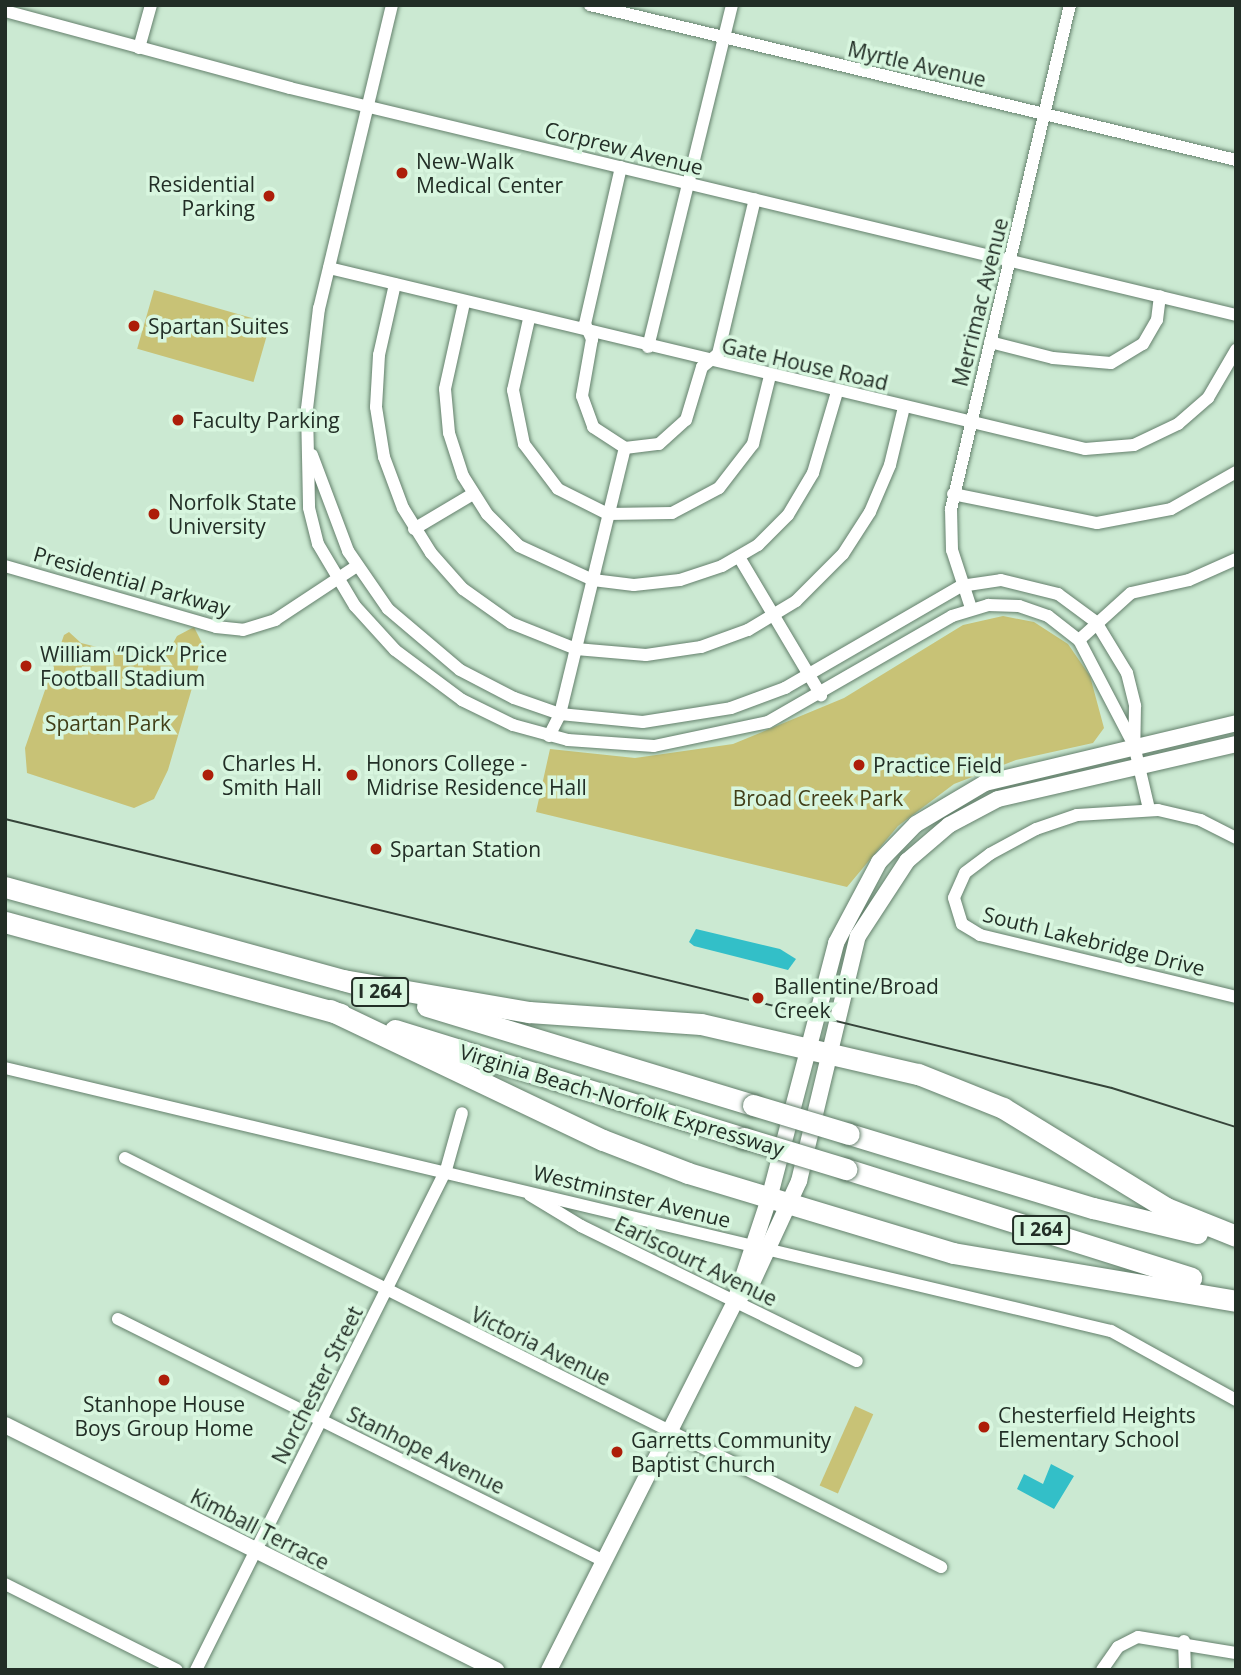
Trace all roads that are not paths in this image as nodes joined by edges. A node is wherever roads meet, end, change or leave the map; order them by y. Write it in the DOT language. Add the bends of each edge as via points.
graph roads {
  1 [pos="151,5"];
  2 [pos="392,5"];
  3 [pos="590,5"];
  4 [pos="732,5"];
  5 [pos="1070,5"];
  6 [pos="5,11"];
  7 [pos="24,11"];
  8 [pos="724,38"];
  9 [pos="139,48"];
  10 [pos="367,106"];
  11 [pos="1044,114"];
  12 [pos="1236,160"];
  13 [pos="621,167"];
  14 [pos="688,184"];
  15 [pos="755,199"];
  16 [pos="1010,260"];
  17 [pos="329,268"];
  18 [pos="395,284"];
  19 [pos="1160,296"];
  20 [pos="464,303"];
  21 [pos="1236,315"];
  22 [pos="529,319"];
  23 [pos="590,333"];
  24 [pos="990,342"];
  25 [pos="648,347"];
  26 [pos="1236,350"];
  27 [pos="710,362"];
  28 [pos="770,376"];
  29 [pos="837,392"];
  30 [pos="904,408"];
  31 [pos="970,424"];
  32 [pos="309,446"];
  33 [pos="625,448"];
  34 [pos="1236,472"];
  35 [pos="473,494"];
  36 [pos="953,494"];
  37 [pos="608,514"];
  38 [pos="414,529"];
  39 [pos="739,557"];
  40 [pos="1236,559"];
  41 [pos="5,566"];
  42 [pos="357,566"];
  43 [pos="336,579"];
  44 [pos="593,580"];
  45 [pos="961,586"];
  46 [pos="971,608"];
  47 [pos="774,616"];
  48 [pos="1096,622"];
  49 [pos="1079,640"];
  50 [pos="576,649"];
  51 [pos="809,674"];
  52 [pos="821,695"];
  53 [pos="560,714"];
  54 [pos="1236,723"];
  55 [pos="549,736"];
  56 [pos="1236,744"];
  57 [pos="1134,746"];
  58 [pos="1139,765"];
  59 [pos="1149,809"];
  60 [pos="1236,838"];
  61 [pos="5,887"];
  62 [pos="5,922"];
  63 [pos="343,980"];
  64 [pos="1236,996"];
  65 [pos="330,1010"];
  66 [pos="807,1047"];
  67 [pos="830,1053"];
  68 [pos="5,1068"];
  69 [pos="462,1113"];
  70 [pos="125,1158"];
  71 [pos="446,1170"];
  72 [pos="521,1189"];
  73 [pos="779,1202"];
  74 [pos="1236,1236"];
  75 [pos="1236,1245"];
  76 [pos="761,1247"];
  77 [pos="386,1290"];
  78 [pos="1236,1292"];
  79 [pos="1236,1300"];
  80 [pos="735,1301"];
  81 [pos="118,1319"];
  82 [pos="857,1361"];
  83 [pos="1236,1400"];
  84 [pos="322,1421"];
  85 [pos="5,1425"];
  86 [pos="668,1431"];
  87 [pos="256,1550"];
  88 [pos="604,1561"];
  89 [pos="941,1567"];
  90 [pos="5,1584"];
  91 [pos="1184,1641"];
  92 [pos="1236,1653"];
  93 [pos="177,1670"];
  94 [pos="196,1670"];
  95 [pos="496,1670"];
  96 [pos="549,1670"];
  97 [pos="1102,1670"];
  98 [pos="1185,1670"];
  1 -- 9 [label="street"];
  2 -- 10 [label="street"];
  3 -- 8 [label="street, Myrtle Avenue"];
  4 -- 8 [label="street"];
  5 -- 11 [label="street, Merrimac Avenue"];
  6 -- 7 [label="street, Corprew Avenue"];
  7 -- 9 [label="street, Corprew Avenue"];
  8 -- 11 [label="street, Myrtle Avenue"];
  8 -- 14 [label="street"];
  9 -- 10 [label="street, Corprew Avenue"];
  10 -- 13 [label="street, Corprew Avenue"];
  10 -- 17 [label="street"];
  11 -- 12 [label="street, Myrtle Avenue"];
  11 -- 16 [label="street, Merrimac Avenue"];
  13 -- 14 [label="street, Corprew Avenue"];
  13 -- 23 [label="street" via="584,324"];
  14 -- 15 [label="street, Corprew Avenue"];
  14 -- 25 [label="street"];
  15 -- 16 [label="street, Corprew Avenue"];
  15 -- 27 [label="street" via="718,354"];
  16 -- 19 [label="street, Corprew Avenue"];
  16 -- 24 [label="street, Merrimac Avenue"];
  17 -- 18 [label="street, Gate House Road"];
  17 -- 32 [label="street" via="311,351"];
  18 -- 20 [label="street, Gate House Road"];
  18 -- 38 [label="street" via="379,355 376,407 384,457"];
  19 -- 21 [label="street, Corprew Avenue"];
  19 -- 24 [label="street" via="1151,333 1135,352 1111,363 1053,358"];
  20 -- 22 [label="street, Gate House Road"];
  20 -- 35 [label="street" via="446,371 446,411 455,455"];
  22 -- 23 [label="street, Gate House Road"];
  22 -- 37 [label="street" via="513,390 524,444 558,489"];
  23 -- 25 [label="street, Gate House Road"];
  23 -- 33 [label="street" via="583,404 599,434"];
  24 -- 31 [label="street, Merrimac Avenue"];
  25 -- 27 [label="street, Gate House Road"];
  26 -- 31 [label="street, Gate House Road" via="1220,382 1194,412 1134,444 1085,449"];
  27 -- 28 [label="street, Gate House Road"];
  27 -- 33 [label="street" via="702,367 679,429 659,444"];
  28 -- 29 [label="street, Gate House Road"];
  28 -- 37 [label="street" via="753,444 719,488 672,513"];
  29 -- 30 [label="street, Gate House Road"];
  29 -- 39 [label="street" via="823,449 803,493 774,531"];
  30 -- 31 [label="street, Gate House Road"];
  30 -- 47 [label="street" via="881,489 858,534 820,580"];
  31 -- 36 [label="street, Merrimac Avenue"];
  32 -- 42 [label="street"];
  32 -- 43 [label="street" via="311,518"];
  33 -- 37 [label="street"];
  34 -- 36 [label="street" via="1180,506 1097,523"];
  35 -- 38 [label="street"];
  35 -- 44 [label="street" via="519,545"];
  36 -- 45 [label="street, Merrimac Avenue" via="950,534"];
  37 -- 44 [label="street"];
  38 -- 50 [label="street" via="448,574 486,607 537,636"];
  39 -- 44 [label="street" via="701,574 657,584"];
  39 -- 47 [label="street"];
  40 -- 48 [label="street" via="1189,580 1131,593"];
  41 -- 43 [label="street, Presidential Parkway" via="229,630 275,620"];
  42 -- 43 [label="street, Presidential Parkway"];
  42 -- 53 [label="street" via="388,608 437,654 514,698"];
  43 -- 55 [label="street" via="374,629 437,684 483,711"];
  44 -- 50 [label="street"];
  45 -- 46 [label="street, Merrimac Avenue"];
  45 -- 48 [label="street" via="1000,580 1040,586"];
  45 -- 51 [label="street"];
  46 -- 49 [label="street" via="1003,604 1035,611"];
  46 -- 52 [label="street"];
  47 -- 50 [label="street" via="725,640 671,652"];
  47 -- 51 [label="street"];
  48 -- 49 [label="street"];
  48 -- 57 [label="street" via="1118,653 1133,690"];
  49 -- 57 [label="street"];
  50 -- 53 [label="street"];
  51 -- 52 [label="street"];
  51 -- 53 [label="street" via="759,699 698,716 643,722"];
  52 -- 55 [label="street" via="768,722 676,744 626,746"];
  53 -- 55 [label="street"];
  54 -- 57 [label="main road"];
  56 -- 58 [label="main road"];
  57 -- 58 [label="street"];
  57 -- 66 [label="main road" via="995,779 916,824 879,862 849,908"];
  58 -- 59 [label="street"];
  58 -- 67 [label="main road" via="999,799 927,842 890,882 863,925 845,979"];
  59 -- 60 [label="street" via="1201,820"];
  59 -- 64 [label="street, South Lakebridge Drive" via="1077,815 1012,840 965,873 956,888 954,906 962,924 980,935"];
  61 -- 63 [label="highway, Virginia Beach-Norfolk Expressway / I 264"];
  62 -- 65 [label="highway, Virginia Beach-Norfolk Expressway / I 264"];
  63 -- 66 [label="highway" via="529,1012 701,1024"];
  63 -- 75 [label="highway, Virginia Beach-Norfolk Expressway / I 264, bridge" via="849,1134"];
  65 -- 73 [label="highway" via="614,1145"];
  65 -- 78 [label="highway, Virginia Beach-Norfolk Expressway / I 264, bridge"];
  66 -- 67 [label="highway"];
  66 -- 73 [label="main road"];
  67 -- 73 [label="main road"];
  67 -- 74 [label="highway" via="972,1094 1022,1118 1166,1208"];
  68 -- 71 [label="street, Westminster Avenue"];
  69 -- 71 [label="street, Norchester Street"];
  70 -- 77 [label="street, Victoria Avenue"];
  71 -- 72 [label="street, Westminster Avenue"];
  71 -- 77 [label="street, Norchester Street"];
  72 -- 76 [label="street, Westminster Avenue"];
  72 -- 80 [label="street, Earlscourt Avenue" via="581,1226"];
  73 -- 76 [label="main road"];
  73 -- 79 [label="highway" via="953,1253"];
  76 -- 80 [label="main road" via="751,1284"];
  76 -- 83 [label="street, Westminster Avenue" via="1111,1331"];
  77 -- 84 [label="street, Norchester Street"];
  77 -- 86 [label="street, Victoria Avenue"];
  80 -- 82 [label="street, Earlscourt Avenue"];
  80 -- 86 [label="main road"];
  81 -- 84 [label="street, Stanhope Avenue"];
  84 -- 87 [label="street, Norchester Street"];
  84 -- 88 [label="street, Stanhope Avenue"];
  85 -- 87 [label="main road, Kimball Terrace"];
  86 -- 88 [label="main road"];
  86 -- 89 [label="street, Victoria Avenue"];
  87 -- 94 [label="street, Norchester Street"];
  87 -- 95 [label="main road, Kimball Terrace"];
  88 -- 96 [label="main road"];
  90 -- 93 [label="street"];
  91 -- 92 [label="street"];
  91 -- 97 [label="street" via="1138,1637 1118,1647"];
  91 -- 98 [label="street"];
}
